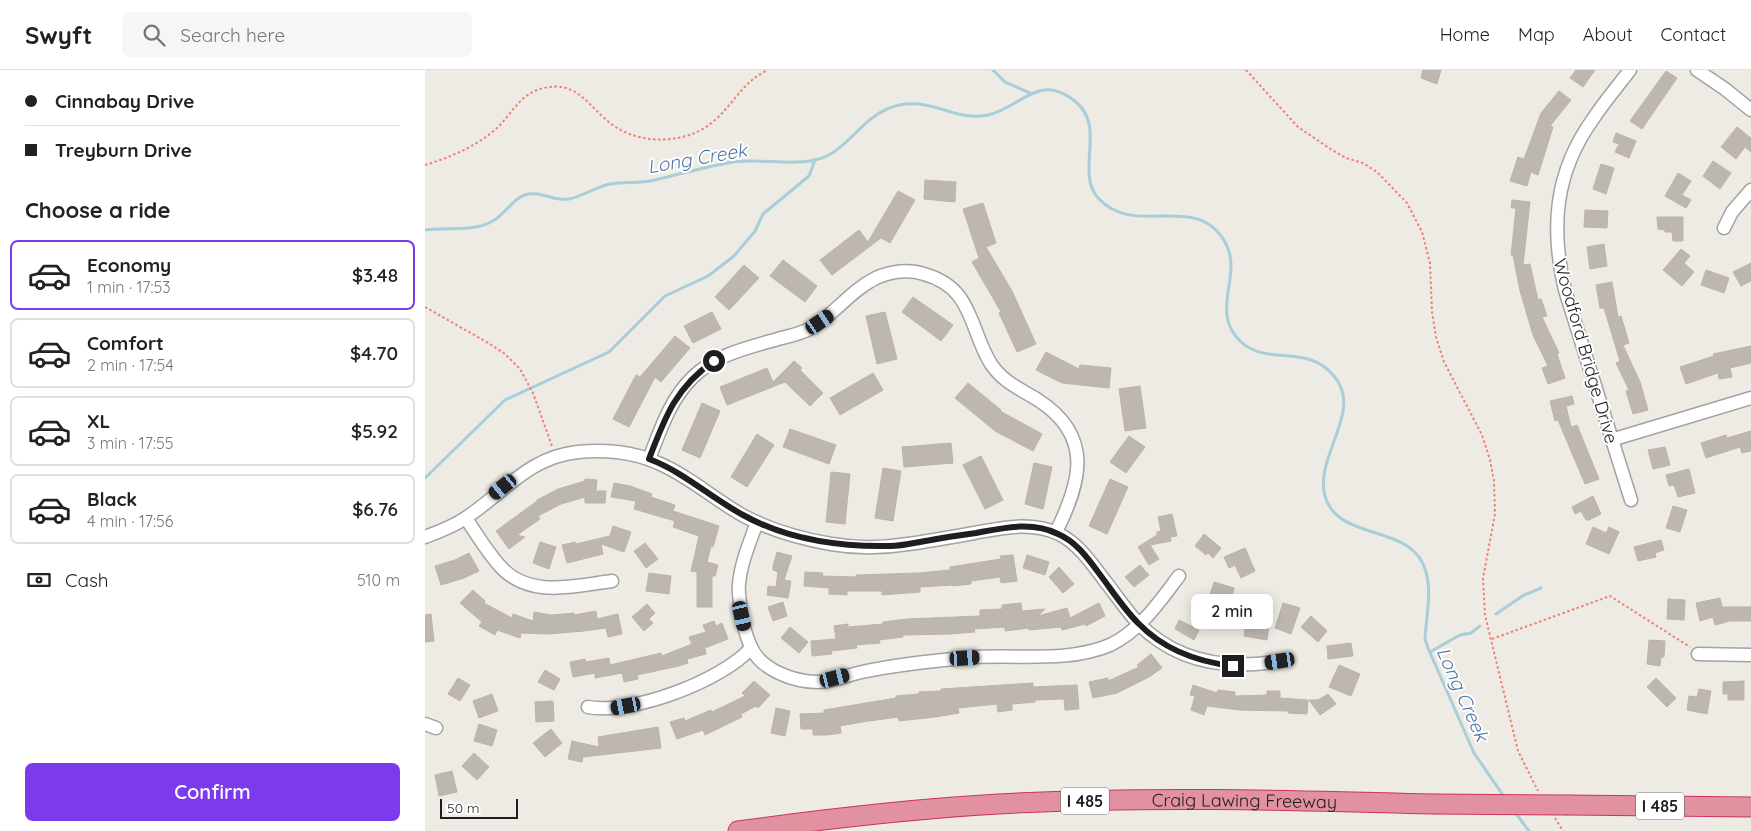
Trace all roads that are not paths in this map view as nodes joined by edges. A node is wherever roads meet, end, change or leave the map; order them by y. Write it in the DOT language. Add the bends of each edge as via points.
graph roads {
  1 [pos="1630,70"];
  2 [pos="1697,70"];
  3 [pos="1751,110"];
  4 [pos="1751,190"];
  5 [pos="1724,228"];
  6 [pos="1751,398"];
  7 [pos="1611,440"];
  8 [pos="649,459"];
  9 [pos="1631,500"];
  10 [pos="465,518"];
  11 [pos="757,522"];
  12 [pos="1055,532"];
  13 [pos="425,537"];
  14 [pos="1179,576"];
  15 [pos="612,581"];
  16 [pos="1140,625"];
  17 [pos="751,648"];
  18 [pos="1697,654"];
  19 [pos="1751,655"];
  20 [pos="1280,661"];
  21 [pos="588,707"];
  22 [pos="1751,808"];
  23 [pos="738,831"];
  1 -- 7 [label="street, Woodford Bridge Drive" via="1592,119 1570,158 1561,186 1556,227 1565,290"];
  2 -- 3 [label="street"];
  4 -- 5 [label="street" via="1732,212"];
  6 -- 7 [label="street"];
  7 -- 9 [label="street, Woodford Bridge Drive"];
  8 -- 10 [label="street" via="609,451 576,452 556,457 516,477"];
  8 -- 11 [label="street"];
  8 -- 12 [label="street" via="679,393 709,364 745,348 799,334 831,314 876,277 897,272 922,273 941,280 961,299 987,356 1003,379 1053,410 1068,428 1075,446 1078,472 1075,488"];
  10 -- 13 [label="street"];
  10 -- 15 [label="street" via="499,565 528,584 550,588"];
  11 -- 12 [label="street" via="811,540 857,546 907,545 1011,526"];
  11 -- 17 [label="street" via="742,564 739,584 742,616"];
  12 -- 16 [label="street" via="1087,558"];
  14 -- 16 [label="street"];
  16 -- 17 [label="street" via="1110,645 1087,652 956,658 820,682 788,678 774,670"];
  16 -- 20 [label="street" via="1164,643 1199,660 1233,666"];
  17 -- 21 [label="street" via="726,667 672,693 615,708"];
  18 -- 19 [label="street"];
  22 -- 23 [label="highway, Craig Lawing Freeway / I 485, bridge" via="1561,811 1275,800 1054,802 867,814"];
}
